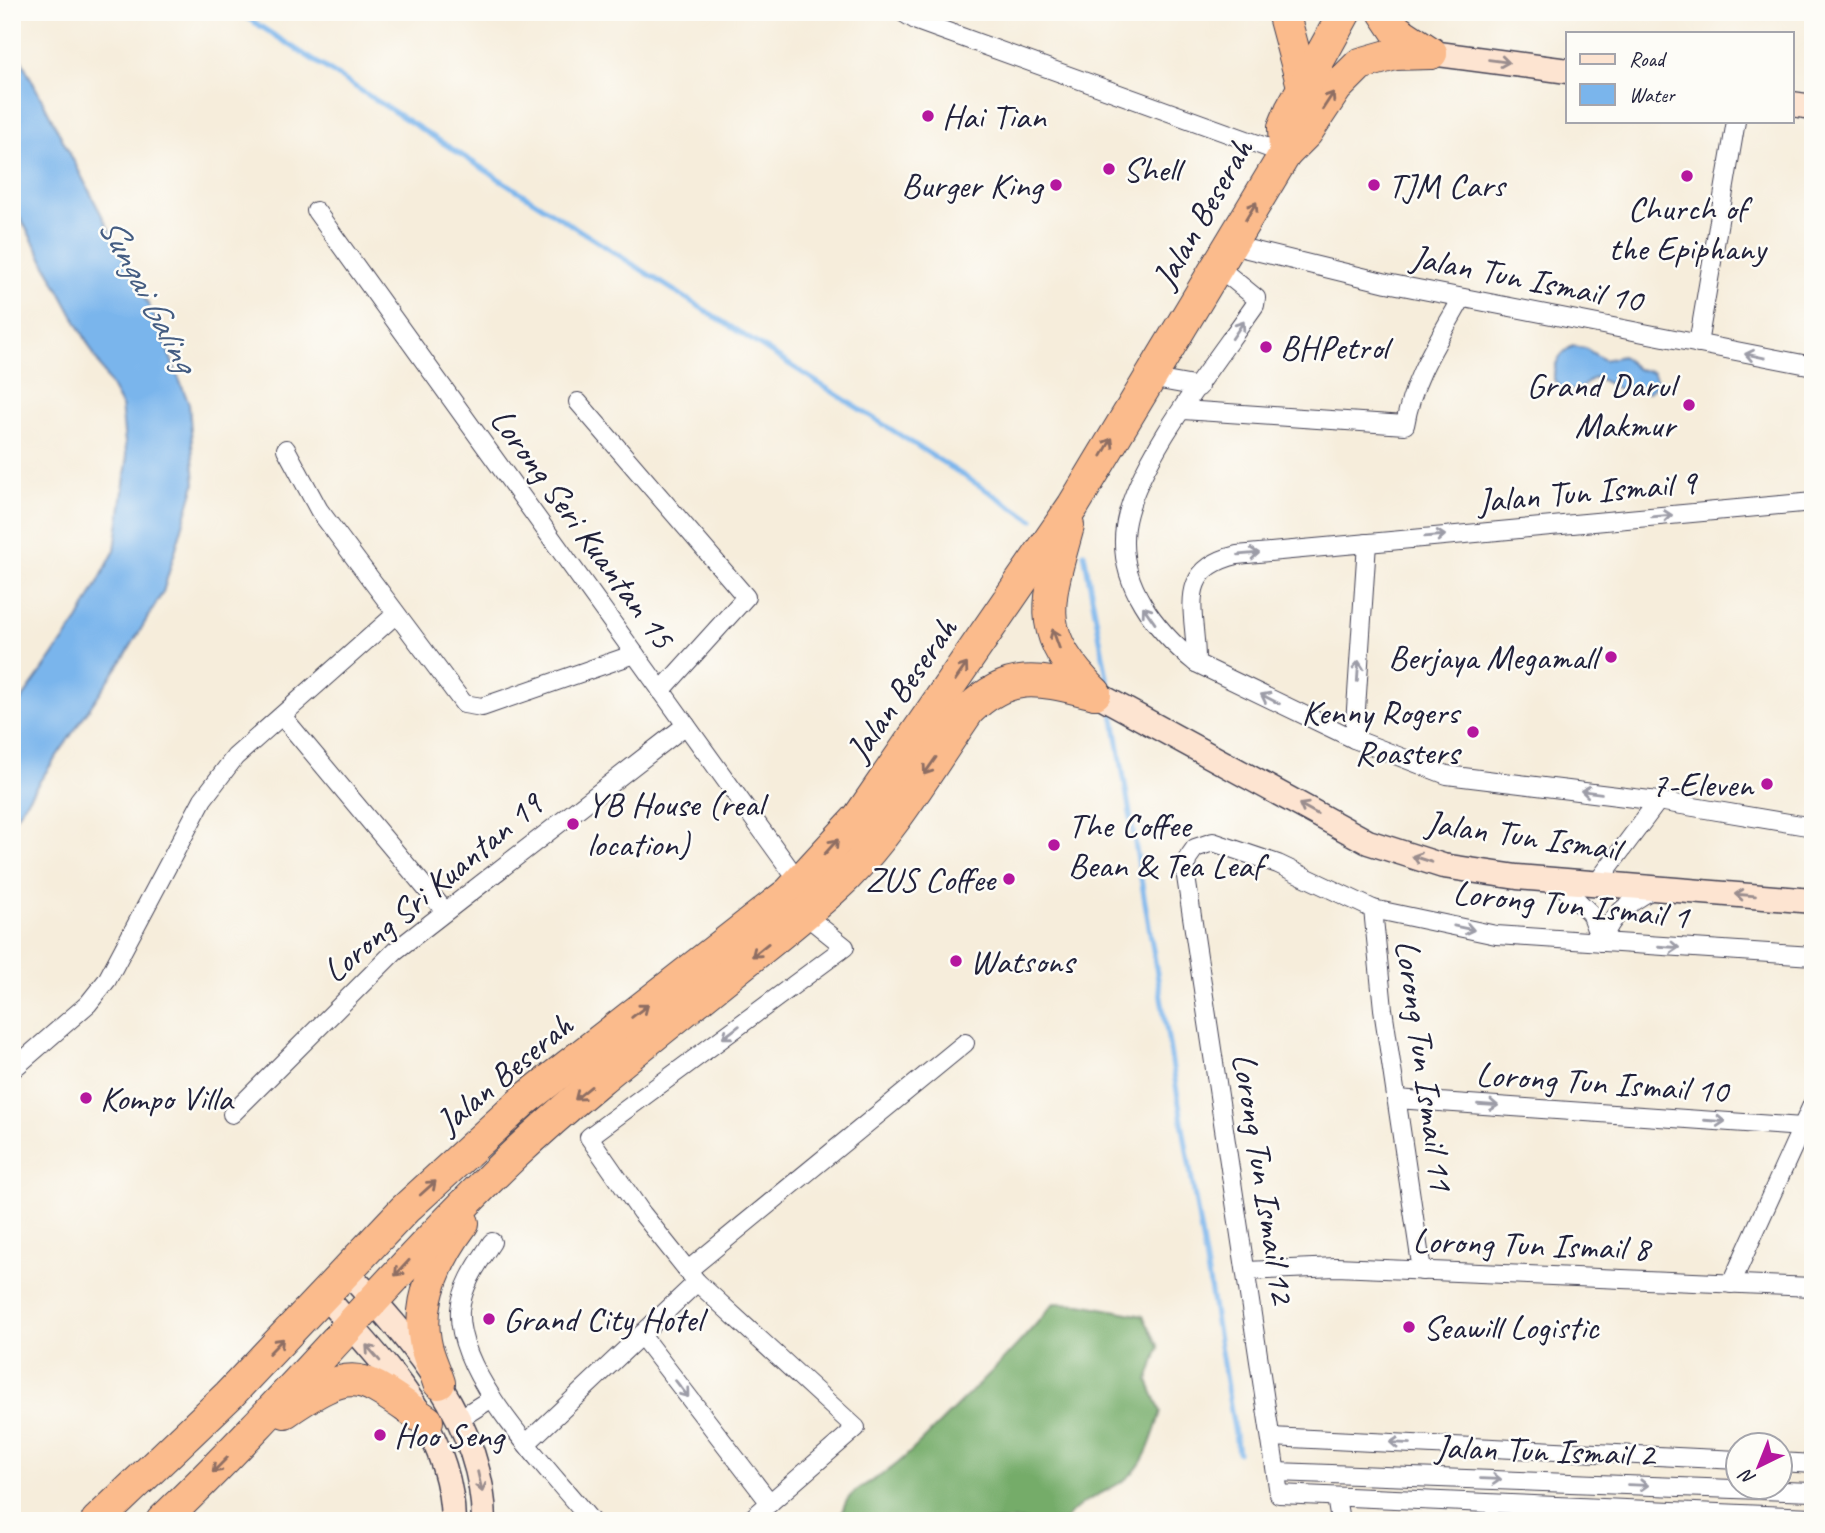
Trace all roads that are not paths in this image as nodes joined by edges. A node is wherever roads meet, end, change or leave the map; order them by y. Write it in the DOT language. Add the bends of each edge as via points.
graph roads {
  1 [pos="902,12"];
  2 [pos="1283,12"];
  3 [pos="1345,12"];
  4 [pos="1384,12"];
  5 [pos="1432,53"];
  6 [pos="1566,71"];
  7 [pos="1303,86"];
  8 [pos="1794,104"];
  9 [pos="1813,107"];
  10 [pos="1736,122"];
  11 [pos="1285,153"];
  12 [pos="316,211"];
  13 [pos="1224,256"];
  14 [pos="1462,298"];
  15 [pos="1698,344"];
  16 [pos="1813,366"];
  17 [pos="1149,378"];
  18 [pos="1199,387"];
  19 [pos="578,402"];
  20 [pos="1183,410"];
  21 [pos="286,449"];
  22 [pos="1813,502"];
  23 [pos="1073,506"];
  24 [pos="1367,542"];
  25 [pos="395,615"];
  26 [pos="635,654"];
  27 [pos="1196,663"];
  28 [pos="662,691"];
  29 [pos="1100,696"];
  30 [pos="282,716"];
  31 [pos="686,725"];
  32 [pos="1354,739"];
  33 [pos="1658,801"];
  34 [pos="1810,829"];
  35 [pos="1185,870"];
  36 [pos="1556,880"];
  37 [pos="799,882"];
  38 [pos="1596,884"];
  39 [pos="1655,888"];
  40 [pos="1813,901"];
  41 [pos="1373,909"];
  42 [pos="444,910"];
  43 [pos="804,915"];
  44 [pos="1601,942"];
  45 [pos="1813,956"];
  46 [pos="965,1044"];
  47 [pos="12,1070"];
  48 [pos="1396,1099"];
  49 [pos="1813,1103"];
  50 [pos="232,1114"];
  51 [pos="1803,1127"];
  52 [pos="515,1155"];
  53 [pos="492,1242"];
  54 [pos="346,1271"];
  55 [pos="1246,1271"];
  56 [pos="1422,1271"];
  57 [pos="692,1276"];
  58 [pos="1731,1284"];
  59 [pos="1813,1287"];
  60 [pos="324,1295"];
  61 [pos="373,1299"];
  62 [pos="349,1325"];
  63 [pos="641,1335"];
  64 [pos="439,1383"];
  65 [pos="492,1398"];
  66 [pos="459,1419"];
  67 [pos="427,1421"];
  68 [pos="1270,1437"];
  69 [pos="246,1439"];
  70 [pos="527,1443"];
  71 [pos="1724,1459"];
  72 [pos="1794,1463"];
  73 [pos="1813,1464"];
  74 [pos="1276,1472"];
  75 [pos="1570,1482"];
  76 [pos="1813,1492"];
  77 [pos="1280,1496"];
  78 [pos="1336,1497"];
  79 [pos="770,1503"];
  80 [pos="1571,1514"];
  81 [pos="1608,1515"];
  82 [pos="1813,1517"];
  83 [pos="96,1521"];
  84 [pos="162,1521"];
  85 [pos="453,1521"];
  86 [pos="484,1521"];
  87 [pos="591,1521"];
  88 [pos="750,1521"];
  89 [pos="1340,1521"];
  1 -- 11 [label="street" via="1042,69"];
  2 -- 7 [label="highway"];
  3 -- 7 [label="highway, Jalan Beserah"];
  4 -- 5 [label="highway" via="1396,30"];
  5 -- 6 [label="main road, one-way"];
  11 -- 5 [label="highway, one-way" via="1360,64 1395,54"];
  7 -- 11 [label="highway, Jalan Beserah" via="1284,127"];
  8 -- 9 [label="main road"];
  10 -- 15 [label="street"];
  13 -- 11 [label="highway, Jalan Beserah, one-way"];
  12 -- 26 [label="street, Lorong Seri Kuantan 15"];
  13 -- 14 [label="street, Jalan Tun Ismail 10"];
  13 -- 17 [label="highway, Jalan Beserah"];
  18 -- 13 [label="street, one-way" via="1255,305 1256,298"];
  14 -- 15 [label="street, Jalan Tun Ismail 10"];
  14 -- 20 [label="street" via="1417,377 1405,425"];
  16 -- 15 [label="street, Jalan Tun Ismail 10, one-way"];
  17 -- 18 [label="street"];
  23 -- 17 [label="highway, Jalan Beserah, one-way"];
  18 -- 20 [label="street"];
  19 -- 28 [label="street" via="746,597"];
  27 -- 20 [label="street, one-way" via="1160,631 1142,606 1127,564 1125,527 1157,449"];
  21 -- 25 [label="street" via="319,510"];
  24 -- 22 [label="street, Jalan Tun Ismail 9, one-way"];
  29 -- 23 [label="highway, one-way" via="1068,667 1053,636 1049,604"];
  37 -- 23 [label="highway, Jalan Beserah, one-way" via="859,817"];
  27 -- 24 [label="street, Jalan Tun Ismail 9, one-way" via="1194,594 1199,576 1213,560"];
  32 -- 24 [label="street, one-way"];
  25 -- 26 [label="street" via="460,700 482,707"];
  25 -- 30 [label="street"];
  26 -- 28 [label="street, Lorong Seri Kuantan 15"];
  32 -- 27 [label="street, one-way"];
  28 -- 31 [label="street, Lorong Seri Kuantan 15"];
  36 -- 29 [label="main road, Jalan Tun Ismail, one-way" via="1443,866 1368,842"];
  29 -- 43 [label="highway, Jalan Beserah, one-way" via="1026,681 1004,683 969,710 879,839"];
  30 -- 42 [label="street"];
  30 -- 47 [label="street" via="235,757 203,799 107,979 88,1004"];
  31 -- 37 [label="street, Lorong Seri Kuantan 15"];
  31 -- 42 [label="street, Lorong Sri Kuantan 19"];
  33 -- 32 [label="street, one-way" via="1447,775"];
  33 -- 34 [label="street"];
  33 -- 38 [label="street"];
  35 -- 41 [label="street, Lorong Tun Ismail 1" via="1195,848 1213,842 1278,864"];
  35 -- 55 [label="street, Lorong Tun Ismail 12"];
  36 -- 38 [label="main road, Jalan Tun Ismail"];
  36 -- 44 [label="street" via="1590,913"];
  54 -- 37 [label="highway, Jalan Beserah, one-way" via="405,1209 523,1101"];
  38 -- 39 [label="main road, Jalan Tun Ismail"];
  40 -- 39 [label="main road, Jalan Tun Ismail, one-way"];
  39 -- 44 [label="street" via="1609,922"];
  41 -- 44 [label="street, Lorong Tun Ismail 1, one-way" via="1496,934"];
  41 -- 48 [label="street, Lorong Tun Ismail 11"];
  42 -- 50 [label="street, Lorong Sri Kuantan 19" via="394,951"];
  43 -- 52 [label="highway, Jalan Beserah, one-way" via="568,1105"];
  43 -- 57 [label="street, one-way" via="845,947 589,1137"];
  44 -- 45 [label="street, Lorong Tun Ismail 1, one-way"];
  46 -- 57 [label="street"];
  48 -- 51 [label="street, Lorong Tun Ismail 10, one-way"];
  48 -- 56 [label="street, Lorong Tun Ismail 11"];
  49 -- 51 [label="street"];
  51 -- 58 [label="street"];
  52 -- 61 [label="highway, Jalan Beserah, one-way"];
  52 -- 64 [label="highway" via="444,1248 433,1277 426,1304 425,1340"];
  53 -- 65 [label="street" via="473,1270 460,1308 462,1340"];
  54 -- 60 [label="highway, Jalan Beserah"];
  54 -- 61 [label="main road"];
  55 -- 56 [label="street, Lorong Tun Ismail 8" via="1336,1267"];
  55 -- 68 [label="street, Lorong Tun Ismail 12"];
  56 -- 58 [label="street, Lorong Tun Ismail 8"];
  57 -- 63 [label="street"];
  57 -- 79 [label="street" via="856,1428"];
  58 -- 59 [label="street, Lorong Tun Ismail 8"];
  60 -- 62 [label="main road"];
  83 -- 60 [label="highway, Jalan Beserah, one-way" via="229,1395"];
  61 -- 62 [label="highway, Jalan Beserah"];
  61 -- 64 [label="main road"];
  67 -- 62 [label="main road, one-way"];
  62 -- 69 [label="highway, Jalan Beserah"];
  63 -- 70 [label="street"];
  63 -- 79 [label="street, one-way"];
  64 -- 66 [label="main road"];
  65 -- 66 [label="street"];
  65 -- 70 [label="street"];
  66 -- 86 [label="main road, one-way" via="474,1457"];
  67 -- 69 [label="highway" via="378,1387 357,1379 334,1381"];
  67 -- 85 [label="main road" via="444,1466"];
  71 -- 68 [label="street, one-way"];
  68 -- 74 [label="street, Lorong Tun Ismail 12"];
  69 -- 84 [label="highway, Jalan Beserah, one-way"];
  70 -- 87 [label="street"];
  72 -- 73 [label="street"];
  74 -- 75 [label="street, Jalan Tun Ismail 2, one-way"];
  74 -- 77 [label="street, Lorong Tun Ismail 12"];
  75 -- 76 [label="street, Jalan Tun Ismail 2, one-way"];
  75 -- 80 [label="street"];
  77 -- 78 [label="street, Jalan Tun Ismail 2"];
  78 -- 80 [label="street, Jalan Tun Ismail 2"];
  78 -- 89 [label="street"];
  79 -- 88 [label="street"];
  80 -- 81 [label="street, Jalan Tun Ismail 2"];
  81 -- 82 [label="street, Jalan Tun Ismail 2"];
}
